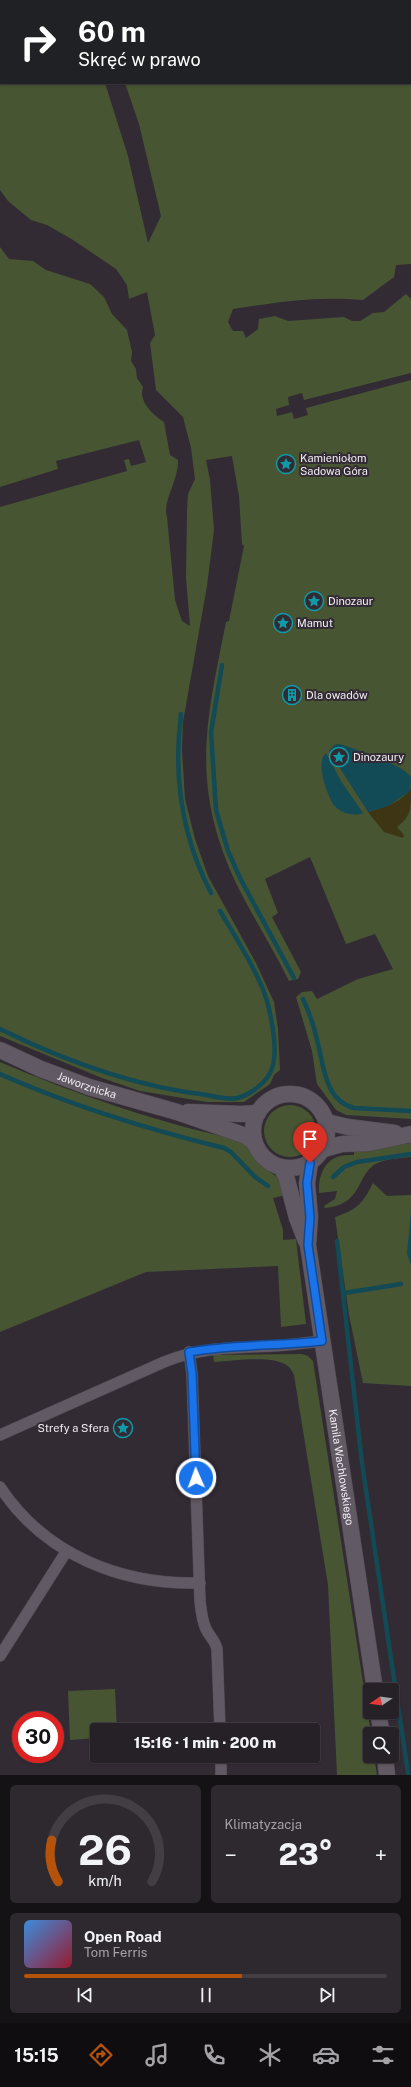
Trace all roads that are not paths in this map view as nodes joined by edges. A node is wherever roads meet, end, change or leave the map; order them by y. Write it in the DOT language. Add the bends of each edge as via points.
graph roads {
  1 [pos="0,1050"];
  2 [pos="177,1112"];
  3 [pos="258,1112"];
  4 [pos="327,1122"];
  5 [pos="407,1135"];
  6 [pos="254,1142"];
  7 [pos="324,1149"];
  8 [pos="310,1163"];
  9 [pos="281,1167"];
  10 [pos="308,1245"];
  11 [pos="322,1341"];
  12 [pos="189,1352"];
  13 [pos="0,1435"];
  14 [pos="0,1487"];
  15 [pos="66,1552"];
  16 [pos="200,1583"];
  17 [pos="0,1656"];
  18 [pos="374,1683"];
  19 [pos="220,1723"];
  20 [pos="221,1763"];
  21 [pos="386,1763"];
  22 [pos="221,1775"];
  23 [pos="387,1775"];
  1 -- 2 [label="street, Jaworznicka" via="89,1087"];
  2 -- 3 [label="street, Jaworznicka"];
  2 -- 6 [label="street, Jaworznicka" via="246,1136"];
  3 -- 4 [label="street" via="274,1097 293,1094 306,1096 314,1102 323,1112"];
  3 -- 6 [label="street" via="254,1123"];
  4 -- 5 [label="street"];
  4 -- 7 [label="street"];
  5 -- 7 [label="street"];
  6 -- 9 [label="street" via="266,1159"];
  7 -- 8 [label="street"];
  8 -- 9 [label="street" via="294,1169"];
  8 -- 10 [label="street, Kamila Wachlowskiego" via="307,1183 310,1217"];
  9 -- 10 [label="street, Kamila Wachlowskiego"];
  10 -- 11 [label="street, Kamila Wachlowskiego"];
  11 -- 12 [label="street"];
  11 -- 18 [label="street, Kamila Wachlowskiego"];
  12 -- 13 [label="street"];
  12 -- 16 [label="street"];
  14 -- 15 [label="street" via="27,1520"];
  15 -- 16 [label="street" via="112,1572 136,1578 162,1583"];
  15 -- 17 [label="street"];
  16 -- 19 [label="street" via="203,1620 206,1630 215,1640 217,1649"];
  20 -- 22 [label="street"];
  21 -- 23 [label="street"];
}
